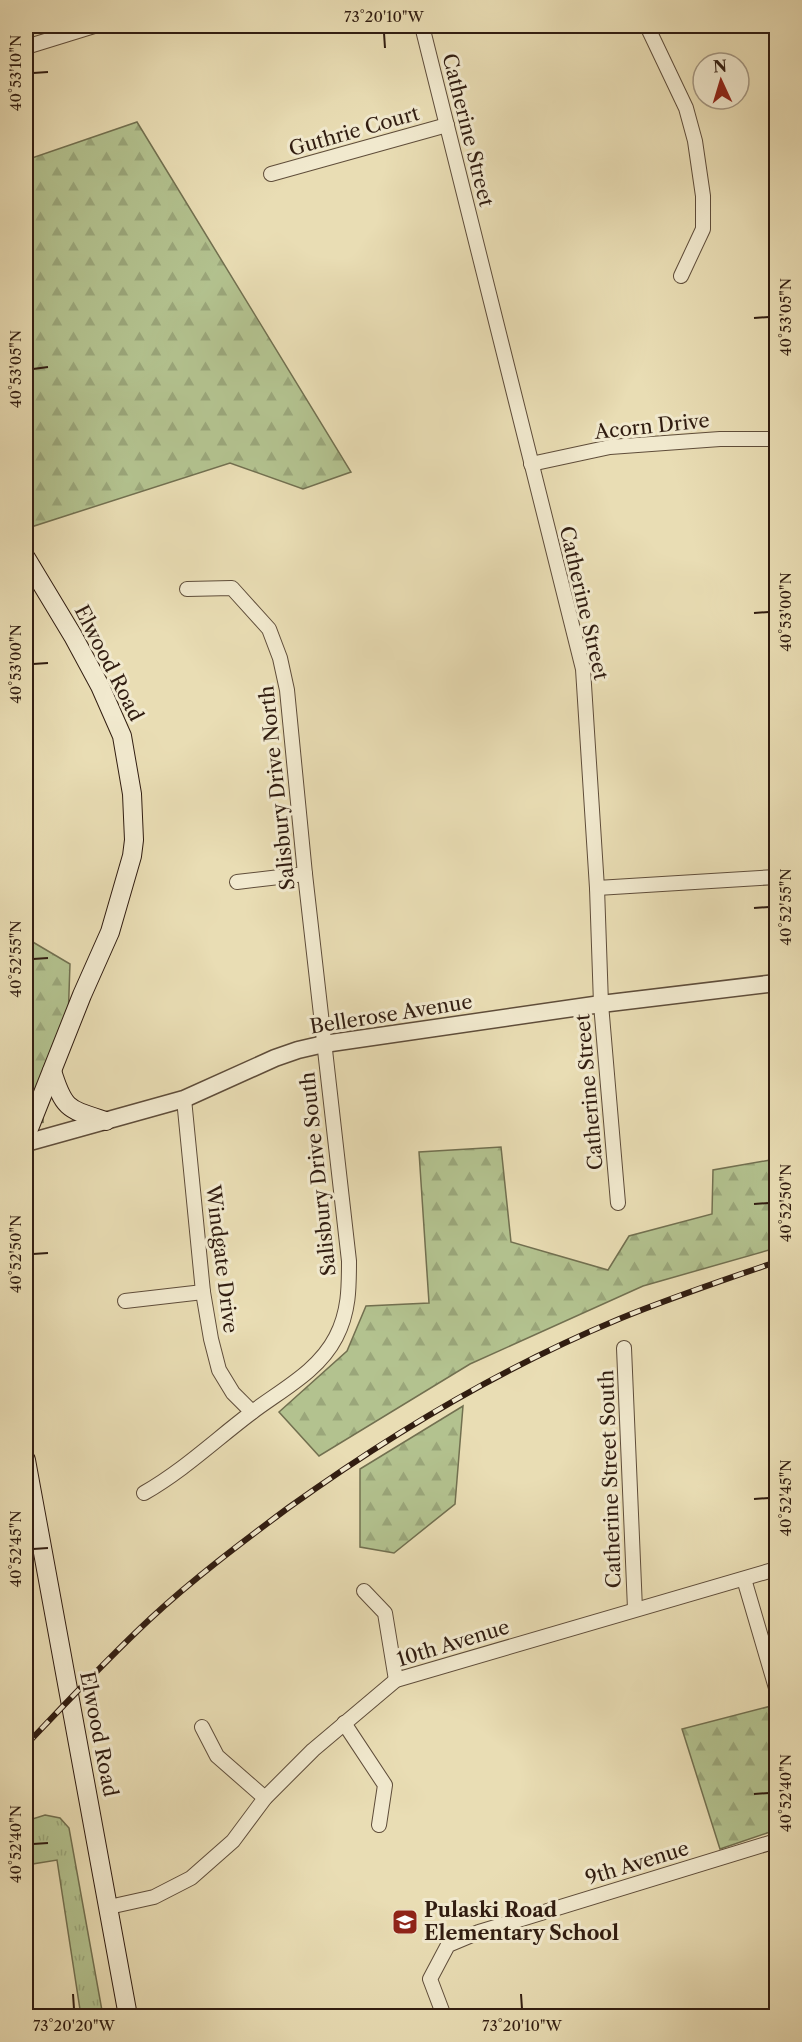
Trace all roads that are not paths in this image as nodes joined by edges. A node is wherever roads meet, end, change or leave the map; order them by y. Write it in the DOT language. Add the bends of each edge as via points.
graph roads {
  1 [pos="94,26"];
  2 [pos="422,26"];
  3 [pos="647,26"];
  4 [pos="26,47"];
  5 [pos="447,125"];
  6 [pos="271,174"];
  7 [pos="681,276"];
  8 [pos="775,440"];
  9 [pos="531,464"];
  10 [pos="26,558"];
  11 [pos="187,589"];
  12 [pos="305,874"];
  13 [pos="777,877"];
  14 [pos="237,882"];
  15 [pos="597,888"];
  16 [pos="777,983"];
  17 [pos="601,1004"];
  18 [pos="324,1044"];
  19 [pos="52,1071"];
  20 [pos="184,1099"];
  21 [pos="106,1121"];
  22 [pos="26,1136"];
  23 [pos="26,1143"];
  24 [pos="618,1203"];
  25 [pos="203,1292"];
  26 [pos="124,1301"];
  27 [pos="624,1348"];
  28 [pos="252,1412"];
  29 [pos="26,1460"];
  30 [pos="144,1493"];
  31 [pos="777,1569"];
  32 [pos="744,1579"];
  33 [pos="364,1591"];
  34 [pos="635,1609"];
  35 [pos="396,1680"];
  36 [pos="777,1688"];
  37 [pos="344,1723"];
  38 [pos="202,1727"];
  39 [pos="265,1798"];
  40 [pos="379,1825"];
  41 [pos="777,1841"];
  42 [pos="109,1907"];
  43 [pos="128,2016"];
  44 [pos="444,2016"];
  1 -- 4 [label="street"];
  2 -- 5 [label="street, Catherine Street"];
  3 -- 7 [label="street" via="686,108 703,196 703,229"];
  5 -- 6 [label="street, Guthrie Court"];
  5 -- 9 [label="street, Catherine Street"];
  8 -- 9 [label="street, Acorn Drive" via="720,439 610,447"];
  9 -- 15 [label="street, Catherine Street" via="583,669"];
  10 -- 19 [label="main road, Elwood Road" via="104,695 122,736 132,794 132,856 110,932"];
  11 -- 12 [label="street, Salisbury Drive North" via="232,588 269,629 287,690"];
  12 -- 14 [label="street"];
  12 -- 18 [label="street, Salisbury Drive North"];
  13 -- 15 [label="street"];
  15 -- 17 [label="street, Catherine Street"];
  16 -- 17 [label="street, Bellerose Avenue"];
  17 -- 18 [label="street, Bellerose Avenue"];
  17 -- 24 [label="street, Catherine Street"];
  18 -- 20 [label="street, Bellerose Avenue" via="275,1059"];
  18 -- 28 [label="street, Salisbury Drive South" via="349,1261 346,1315 323,1357 291,1386"];
  19 -- 21 [label="main road" via="60,1096 74,1111"];
  19 -- 22 [label="main road, Elwood Road"];
  20 -- 21 [label="street, Bellerose Avenue"];
  20 -- 25 [label="street, Windgate Drive"];
  21 -- 23 [label="street, Bellerose Avenue"];
  25 -- 26 [label="street"];
  25 -- 28 [label="street, Windgate Drive" via="219,1370 233,1393"];
  27 -- 34 [label="street, Catherine Street South"];
  28 -- 30 [label="street, Salisbury Drive South" via="172,1477"];
  29 -- 42 [label="main road, Elwood Road"];
  31 -- 32 [label="street, 10th Avenue"];
  32 -- 34 [label="street, 10th Avenue"];
  32 -- 36 [label="street"];
  33 -- 35 [label="street" via="385,1613"];
  34 -- 35 [label="street, 10th Avenue"];
  35 -- 37 [label="street, 10th Avenue"];
  37 -- 39 [label="street, 10th Avenue"];
  37 -- 40 [label="street" via="385,1785"];
  38 -- 39 [label="street" via="218,1756"];
  39 -- 42 [label="street, 10th Avenue" via="232,1841 191,1878 154,1897"];
  41 -- 44 [label="street, 9th Avenue" via="479,1932 448,1945 430,1979"];
  42 -- 43 [label="main road, Elwood Road"];
}
